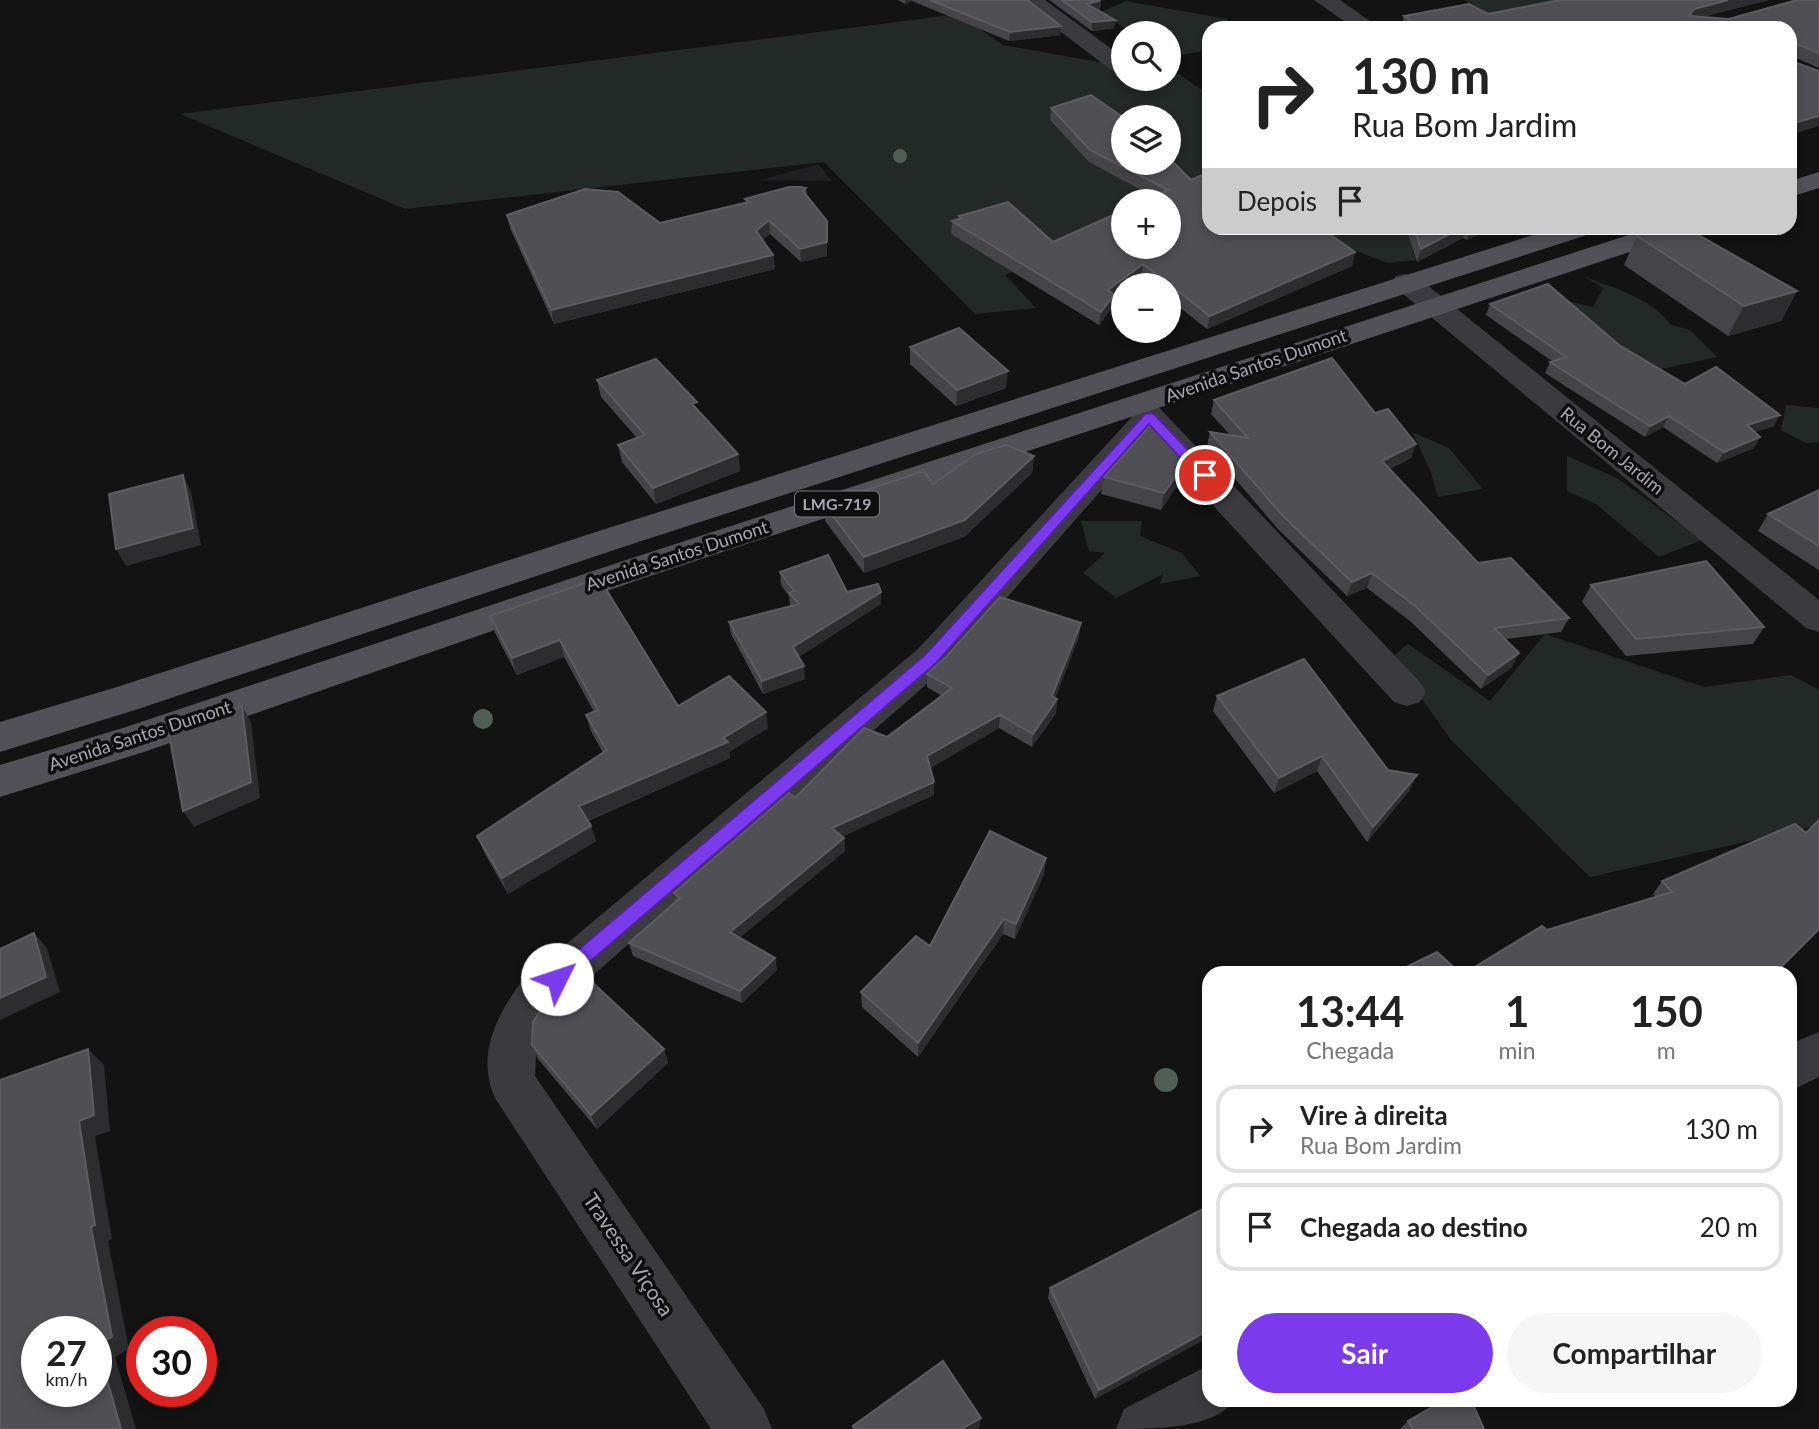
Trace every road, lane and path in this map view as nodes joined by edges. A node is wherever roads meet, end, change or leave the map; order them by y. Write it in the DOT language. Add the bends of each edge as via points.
graph roads {
  1 [pos="1325,0"];
  2 [pos="1039,1"];
  3 [pos="1358,21"];
  4 [pos="1111,58"];
  5 [pos="1819,180"];
  6 [pos="1797,188"];
  7 [pos="1558,235"];
  8 [pos="1653,235"];
  9 [pos="1406,282"];
  10 [pos="1433,306"];
  11 [pos="1144,411"];
  12 [pos="1819,619"];
  13 [pos="1407,692"];
  14 [pos="0,737"];
  15 [pos="0,781"];
  16 [pos="1819,1053"];
  17 [pos="1797,1065"];
  18 [pos="1202,1397"];
  19 [pos="744,1429"];
  20 [pos="1144,1429"];
  1 -- 3 [label="street"];
  2 -- 4 [label="street"];
  5 -- 6 [label="main road"];
  7 -- 9 [label="main road, Avenida Santos Dumont / LMG-719"];
  8 -- 10 [label="main road, Avenida Santos Dumont / LMG-719"];
  9 -- 10 [label="street, Rua Bom Jardim"];
  9 -- 14 [label="main road, Avenida Santos Dumont / LMG-719"];
  10 -- 11 [label="main road, Avenida Santos Dumont / LMG-719"];
  10 -- 12 [label="street, Rua Bom Jardim"];
  11 -- 13 [label="street"];
  11 -- 15 [label="main road, Avenida Santos Dumont / LMG-719" via="632,570"];
  11 -- 19 [label="street, Travessa Viçosa" via="930,659 537,996 518,1024 509,1050 512,1082"];
  16 -- 17 [label="street"];
  18 -- 20 [label="street"];
}
